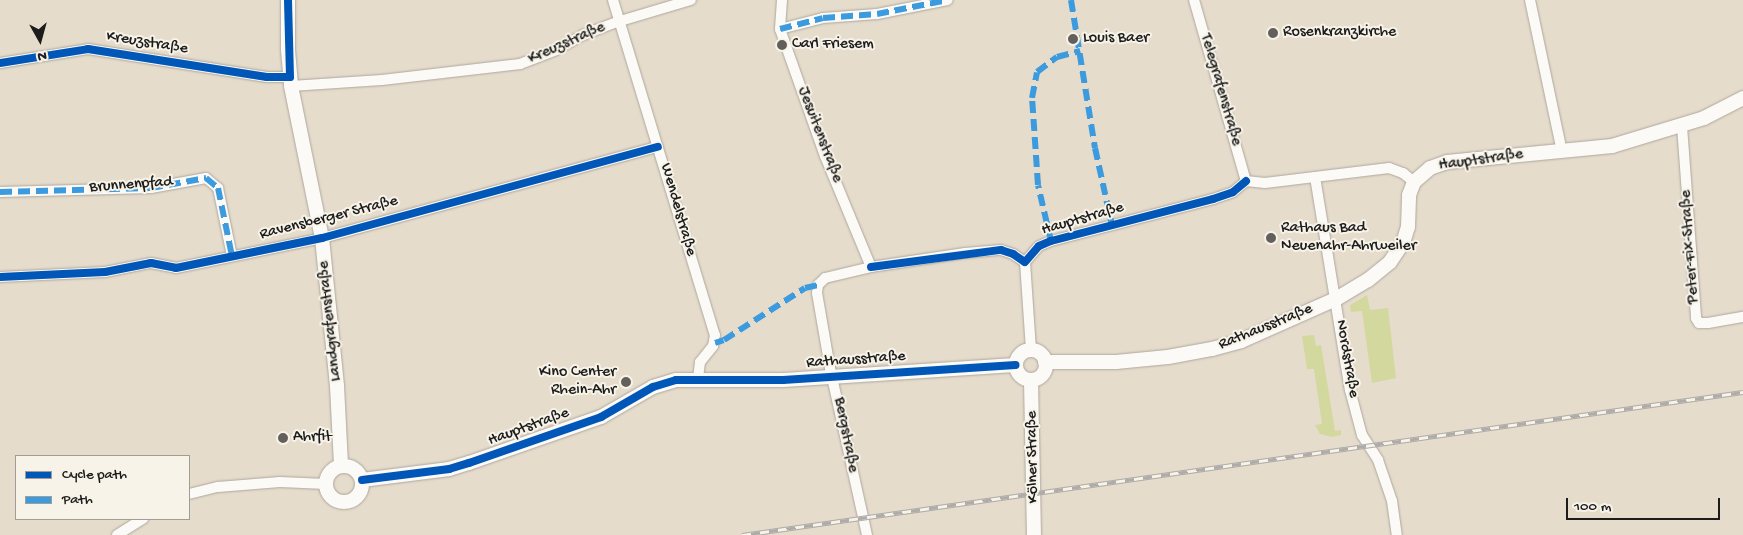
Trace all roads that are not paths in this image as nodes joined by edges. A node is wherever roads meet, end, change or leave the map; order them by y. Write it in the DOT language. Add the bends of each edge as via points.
graph roads {
  1 [pos="288,0"];
  2 [pos="613,0"];
  3 [pos="691,0"];
  4 [pos="782,0"];
  5 [pos="948,0"];
  6 [pos="1194,0"];
  7 [pos="1530,0"];
  8 [pos="620,21"];
  9 [pos="780,29"];
  10 [pos="0,63"];
  11 [pos="290,81"];
  12 [pos="1743,98"];
  13 [pos="1682,126"];
  14 [pos="658,147"];
  15 [pos="1562,152"];
  16 [pos="1315,176"];
  17 [pos="1246,181"];
  18 [pos="1414,182"];
  19 [pos="0,192"];
  20 [pos="322,238"];
  21 [pos="232,256"];
  22 [pos="1025,262"];
  23 [pos="871,267"];
  24 [pos="0,277"];
  25 [pos="1336,299"];
  26 [pos="1743,317"];
  27 [pos="1031,350"];
  28 [pos="1045,362"];
  29 [pos="1016,365"];
  30 [pos="832,376"];
  31 [pos="698,378"];
  32 [pos="1031,380"];
  33 [pos="341,466"];
  34 [pos="362,480"];
  35 [pos="326,484"];
  36 [pos="190,494"];
  37 [pos="141,520"];
  38 [pos="117,535"];
  39 [pos="867,535"];
  40 [pos="1034,535"];
  41 [pos="1397,535"];
  1 -- 11 [label="street, Landgrafenstraße"];
  2 -- 8 [label="street, Wendelstraße"];
  3 -- 8 [label="street, Kreuzstraße"];
  4 -- 9 [label="street, Jesuitenstraße"];
  5 -- 9 [label="street" via="877,14 823,18"];
  6 -- 17 [label="street, Telegrafenstraße"];
  7 -- 15 [label="street"];
  8 -- 11 [label="street, Kreuzstraße" via="520,64 382,80"];
  8 -- 14 [label="street, Wendelstraße"];
  9 -- 23 [label="street, Jesuitenstraße"];
  10 -- 11 [label="street, Kreuzstraße" via="88,49"];
  11 -- 20 [label="street, Landgrafenstraße"];
  12 -- 13 [label="street, Hauptstraße"];
  13 -- 15 [label="street, Hauptstraße" via="1612,146"];
  13 -- 26 [label="street, Peter-Fix-Straße" via="1696,318 1699,323 1708,323"];
  14 -- 20 [label="street, Ravensberger Straße"];
  14 -- 31 [label="street, Wendelstraße" via="715,335 715,343 700,362"];
  15 -- 18 [label="street, Hauptstraße" via="1447,162 1430,168"];
  16 -- 17 [label="street"];
  16 -- 18 [label="street" via="1389,168"];
  16 -- 25 [label="street, Nordstraße"];
  17 -- 22 [label="street, Hauptstraße" via="1233,192 1051,241 1039,246"];
  18 -- 25 [label="street, Rathausstraße" via="1403,243 1390,262"];
  19 -- 21 [label="street, Brunnenpfad" via="151,188 206,178 218,188"];
  20 -- 21 [label="street, Ravensberger Straße"];
  20 -- 33 [label="street, Landgrafenstraße" via="338,386"];
  21 -- 24 [label="street, Ravensberger Straße" via="176,268 151,263 105,272"];
  22 -- 23 [label="street" via="1001,250"];
  22 -- 27 [label="street"];
  23 -- 30 [label="street, Bergstraße" via="825,278 818,284"];
  25 -- 28 [label="street, Rathausstraße" via="1240,341 1212,349 1123,362"];
  25 -- 41 [label="street, Nordstraße" via="1350,390 1362,435 1378,460 1392,501"];
  27 -- 28 [label="street" via="1038,352"];
  27 -- 29 [label="street" via="1020,355"];
  28 -- 32 [label="street" via="1042,374"];
  29 -- 30 [label="street, Rathausstraße"];
  29 -- 32 [label="street" via="1022,377"];
  30 -- 31 [label="street, Rathausstraße" via="775,380"];
  30 -- 39 [label="street, Bergstraße"];
  31 -- 34 [label="street, Hauptstraße" via="664,383 601,417 469,463 449,469"];
  32 -- 40 [label="street, Kölner Straße"];
  33 -- 34 [label="street" via="355,469"];
  33 -- 35 [label="street" via="332,471"];
  34 -- 35 [label="street" via="359,494 345,502 332,497"];
  35 -- 36 [label="street" via="271,483 218,487"];
  37 -- 38 [label="street"];
}
